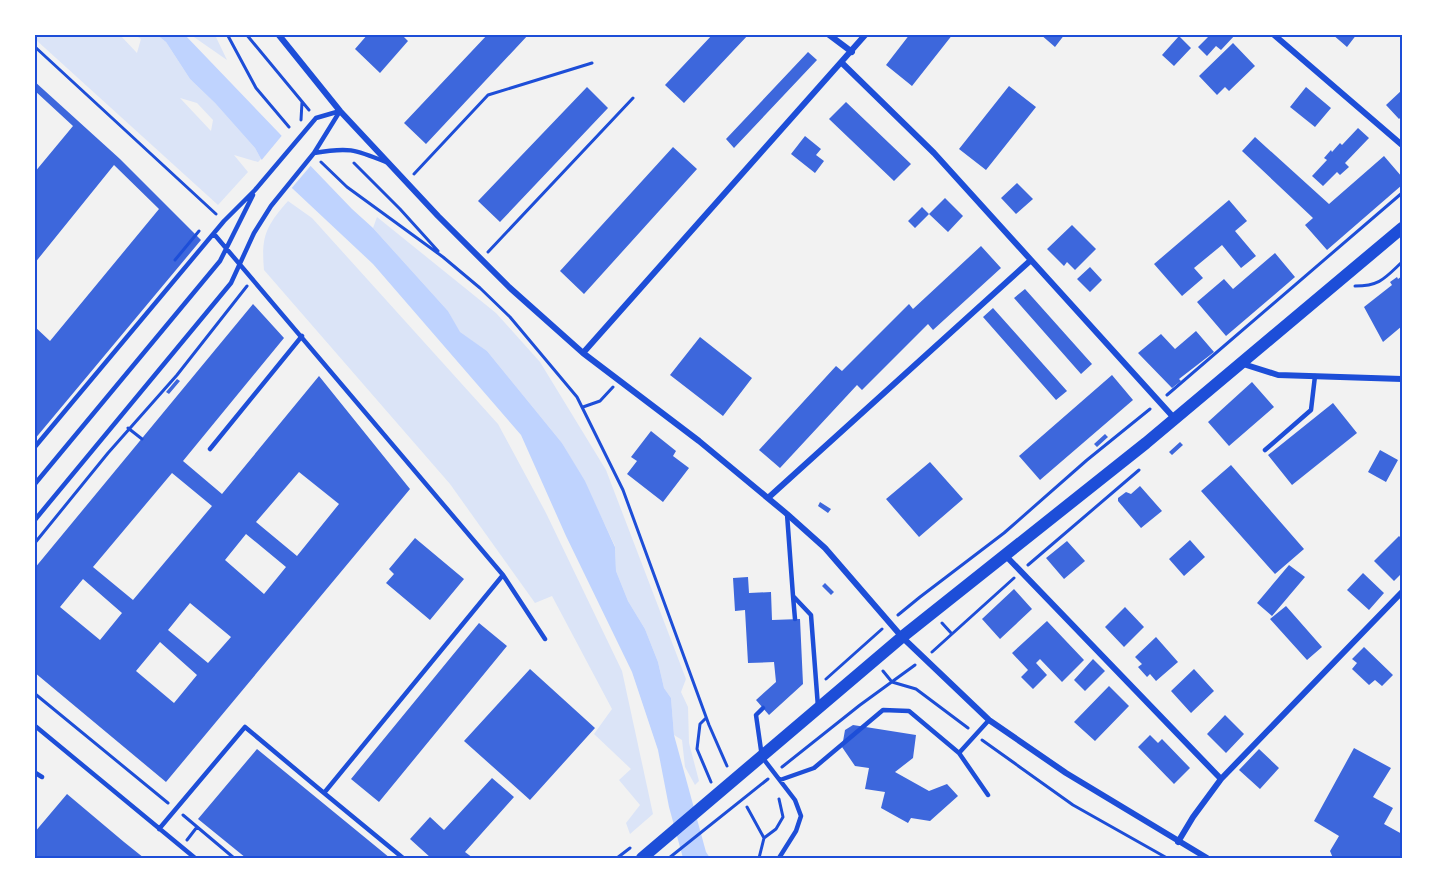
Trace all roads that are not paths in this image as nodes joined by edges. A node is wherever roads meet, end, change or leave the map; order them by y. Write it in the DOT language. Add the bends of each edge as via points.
graph roads {
  1 [pos="278,34"];
  2 [pos="828,34"];
  3 [pos="866,34"];
  4 [pos="1273,34"];
  5 [pos="852,52"];
  6 [pos="842,63"];
  7 [pos="340,111"];
  8 [pos="1402,145"];
  9 [pos="314,153"];
  10 [pos="389,163"];
  11 [pos="255,190"];
  12 [pos="1402,228"];
  13 [pos="214,234"];
  14 [pos="226,249"];
  15 [pos="1030,260"];
  16 [pos="240,265"];
  17 [pos="302,336"];
  18 [pos="583,353"];
  19 [pos="1240,363"];
  20 [pos="1315,376"];
  21 [pos="1402,379"];
  22 [pos="1175,419"];
  23 [pos="34,448"];
  24 [pos="210,449"];
  25 [pos="1265,450"];
  26 [pos="34,485"];
  27 [pos="768,498"];
  28 [pos="787,514"];
  29 [pos="34,521"];
  30 [pos="1005,555"];
  31 [pos="503,575"];
  32 [pos="1402,592"];
  33 [pos="793,596"];
  34 [pos="795,619"];
  35 [pos="902,637"];
  36 [pos="545,639"];
  37 [pos="763,708"];
  38 [pos="818,709"];
  39 [pos="989,720"];
  40 [pos="34,725"];
  41 [pos="959,753"];
  42 [pos="762,757"];
  43 [pos="34,772"];
  44 [pos="42,777"];
  45 [pos="1221,779"];
  46 [pos="780,780"];
  47 [pos="324,793"];
  48 [pos="988,795"];
  49 [pos="159,829"];
  50 [pos="1178,842"];
  51 [pos="195,858"];
  52 [pos="403,858"];
  53 [pos="642,858"];
  54 [pos="779,858"];
  55 [pos="1207,858"];
  1 -- 7 [label="street"];
  2 -- 5 [label="street"];
  3 -- 5 [label="street"];
  4 -- 8 [label="street"];
  5 -- 6 [label="street"];
  6 -- 15 [label="street" via="934,153"];
  6 -- 18 [label="street"];
  7 -- 9 [label="lane"];
  7 -- 10 [label="street"];
  7 -- 11 [label="lane" via="316,118"];
  9 -- 10 [label="lane" via="341,148"];
  9 -- 16 [label="lane" via="271,206"];
  10 -- 18 [label="street" via="481,259"];
  11 -- 13 [label="lane"];
  11 -- 14 [label="lane"];
  12 -- 19 [label="main road"];
  13 -- 14 [label="lane"];
  13 -- 23 [label="lane"];
  14 -- 16 [label="lane"];
  14 -- 26 [label="lane"];
  15 -- 22 [label="street"];
  15 -- 27 [label="street"];
  16 -- 17 [label="lane"];
  16 -- 29 [label="lane" via="231,283"];
  17 -- 24 [label="lane"];
  17 -- 31 [label="lane"];
  18 -- 27 [label="street"];
  19 -- 20 [label="street" via="1278,375"];
  19 -- 22 [label="main road"];
  20 -- 21 [label="street"];
  20 -- 25 [label="lane" via="1311,410"];
  22 -- 30 [label="main road"];
  27 -- 28 [label="street"];
  28 -- 33 [label="lane"];
  28 -- 35 [label="street" via="825,548"];
  30 -- 35 [label="main road"];
  30 -- 45 [label="street"];
  31 -- 36 [label="lane"];
  31 -- 47 [label="lane"];
  32 -- 45 [label="street"];
  33 -- 34 [label="lane"];
  33 -- 38 [label="lane" via="811,615"];
  35 -- 38 [label="main road"];
  35 -- 39 [label="street"];
  37 -- 42 [label="lane" via="756,715"];
  38 -- 42 [label="main road"];
  39 -- 41 [label="lane"];
  39 -- 50 [label="street"];
  40 -- 49 [label="lane"];
  41 -- 46 [label="lane" via="909,711 883,710 814,768"];
  41 -- 48 [label="lane"];
  42 -- 46 [label="lane"];
  42 -- 53 [label="main road"];
  43 -- 44 [label="lane"];
  45 -- 50 [label="street"];
  46 -- 54 [label="lane" via="801,816"];
  47 -- 49 [label="lane" via="245,727"];
  47 -- 52 [label="lane"];
  49 -- 51 [label="lane"];
  50 -- 55 [label="street"];
}
